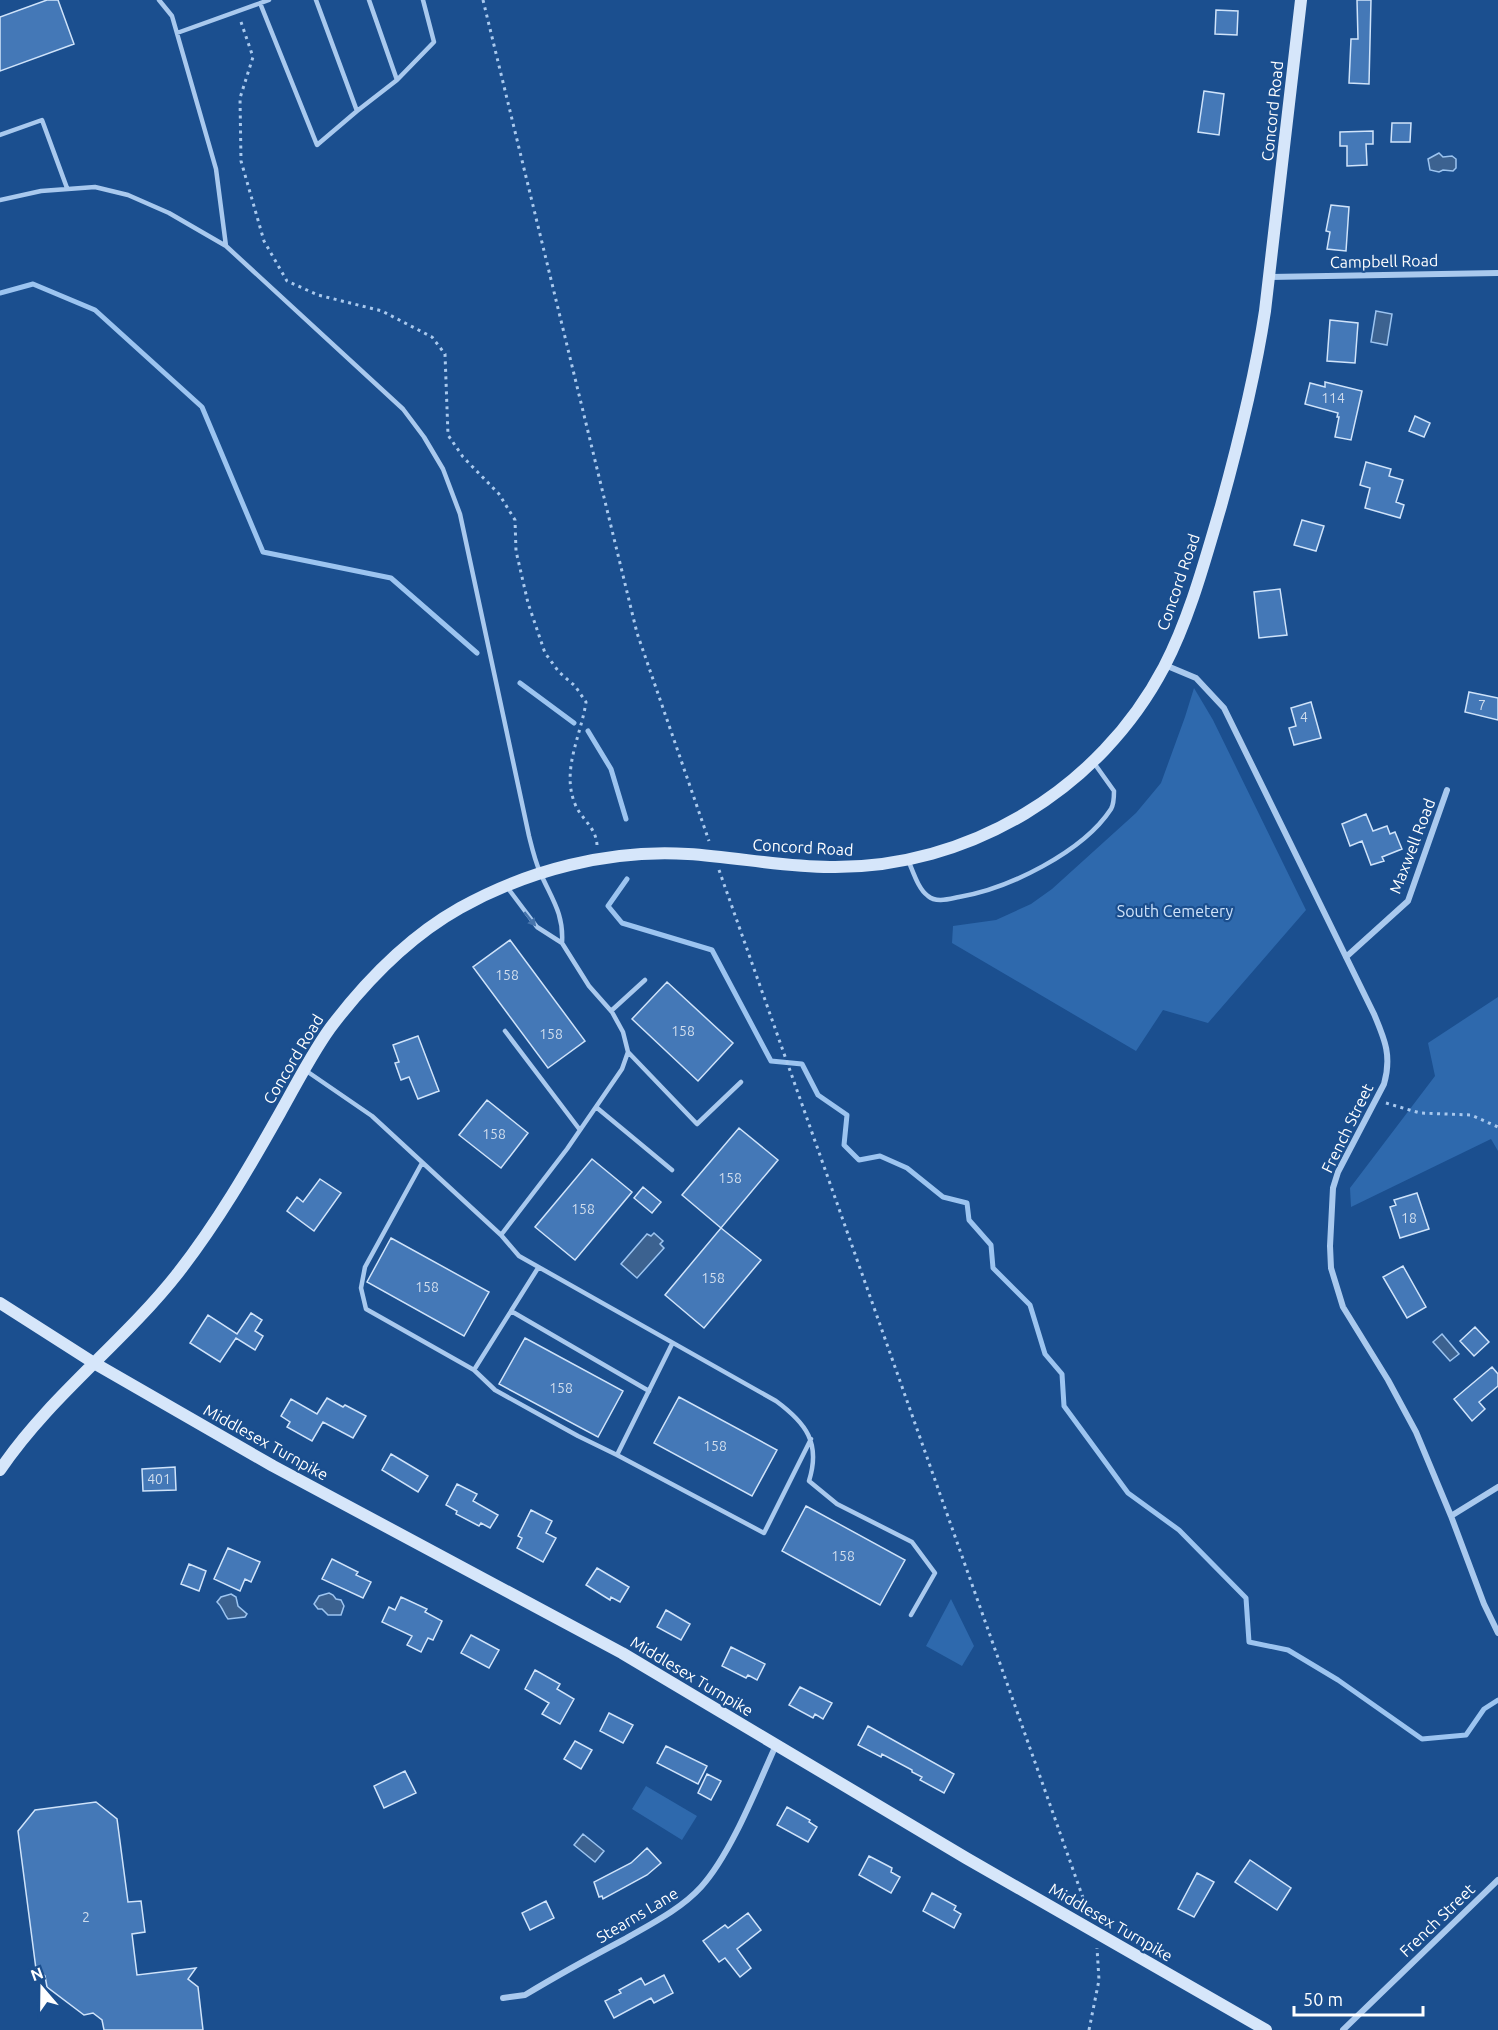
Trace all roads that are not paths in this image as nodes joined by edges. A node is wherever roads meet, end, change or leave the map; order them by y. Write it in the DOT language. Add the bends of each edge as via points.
graph roads {
  1 [pos="159,0"];
  2 [pos="269,0"];
  3 [pos="316,0"];
  4 [pos="369,0"];
  5 [pos="423,0"];
  6 [pos="1301,0"];
  7 [pos="260,3"];
  8 [pos="177,33"];
  9 [pos="397,80"];
  10 [pos="357,111"];
  11 [pos="0,135"];
  12 [pos="67,188"];
  13 [pos="0,200"];
  14 [pos="226,246"];
  15 [pos="1498,273"];
  16 [pos="1270,277"];
  17 [pos="1165,665"];
  18 [pos="1093,762"];
  19 [pos="1447,790"];
  20 [pos="908,860"];
  21 [pos="540,873"];
  22 [pos="506,886"];
  23 [pos="562,943"];
  24 [pos="1346,957"];
  25 [pos="645,980"];
  26 [pos="611,1011"];
  27 [pos="505,1030"];
  28 [pos="628,1052"];
  29 [pos="305,1070"];
  30 [pos="741,1082"];
  31 [pos="596,1107"];
  32 [pos="580,1130"];
  33 [pos="422,1162"];
  34 [pos="672,1170"];
  35 [pos="501,1235"];
  36 [pos="538,1268"];
  37 [pos="0,1303"];
  38 [pos="511,1311"];
  39 [pos="672,1344"];
  40 [pos="94,1363"];
  41 [pos="474,1370"];
  42 [pos="649,1391"];
  43 [pos="811,1439"];
  44 [pos="617,1455"];
  45 [pos="0,1470"];
  46 [pos="1498,1487"];
  47 [pos="1452,1516"];
  48 [pos="911,1615"];
  49 [pos="1498,1634"];
  50 [pos="776,1745"];
  51 [pos="1498,1880"];
  52 [pos="503,1998"];
  53 [pos="1266,2030"];
  54 [pos="1343,2030"];
  1 -- 8 [label="lane" via="172,16"];
  2 -- 7 [label="lane"];
  3 -- 10 [label="lane"];
  4 -- 9 [label="lane"];
  5 -- 9 [label="lane" via="434,42"];
  6 -- 16 [label="main road, Concord Road"];
  7 -- 8 [label="lane"];
  7 -- 10 [label="lane" via="316,145"];
  8 -- 14 [label="lane" via="216,169"];
  9 -- 10 [label="lane"];
  11 -- 12 [label="lane" via="42,120"];
  12 -- 13 [label="lane"];
  12 -- 14 [label="lane" via="95,187 128,195"];
  14 -- 21 [label="lane" via="403,409 443,469 460,514"];
  15 -- 16 [label="street, Campbell Road"];
  16 -- 17 [label="main road, Concord Road" via="1259,352 1234,458 1199,578"];
  17 -- 18 [label="main road, Concord Road" via="1134,716"];
  17 -- 24 [label="street, French Street" via="1196,678 1224,708"];
  18 -- 20 [label="main road, Concord Road" via="1018,818 962,844"];
  18 -- 20 [label="lane" via="1114,791 1112,808 1079,842 1036,870 993,888 945,900 928,897"];
  19 -- 24 [label="street, Maxwell Road" via="1408,901"];
  20 -- 21 [label="main road, Concord Road" via="830,867 661,853 598,858"];
  21 -- 22 [label="main road, Concord Road"];
  21 -- 23 [label="lane" via="558,908"];
  22 -- 23 [label="lane, one-way" via="537,927"];
  22 -- 29 [label="main road, Concord Road" via="458,909 412,942 366,985 331,1026"];
  23 -- 26 [label="lane" via="589,986"];
  24 -- 47 [label="street, French Street" via="1374,1014 1389,1068 1333,1188 1331,1268 1343,1307 1411,1423"];
  25 -- 26 [label="lane"];
  26 -- 28 [label="lane"];
  27 -- 32 [label="lane"];
  28 -- 30 [label="lane" via="697,1124"];
  28 -- 31 [label="lane" via="622,1069"];
  29 -- 33 [label="lane" via="372,1116"];
  29 -- 40 [label="main road, Concord Road" via="217,1221 159,1297"];
  31 -- 32 [label="lane"];
  31 -- 34 [label="lane"];
  32 -- 35 [label="lane"];
  33 -- 35 [label="lane"];
  33 -- 41 [label="lane" via="365,1267 362,1288 366,1309"];
  35 -- 36 [label="lane" via="519,1256"];
  36 -- 38 [label="lane"];
  36 -- 39 [label="lane"];
  37 -- 40 [label="main road, Middlesex Turnpike"];
  38 -- 41 [label="lane"];
  38 -- 42 [label="lane"];
  39 -- 42 [label="lane"];
  39 -- 43 [label="lane" via="776,1401 794,1414"];
  40 -- 45 [label="main road, Concord Road" via="35,1422"];
  40 -- 50 [label="main road, Middlesex Turnpike" via="273,1466 622,1653"];
  41 -- 44 [label="lane" via="495,1390"];
  42 -- 44 [label="lane"];
  43 -- 44 [label="lane" via="764,1533"];
  43 -- 48 [label="lane" via="815,1455 809,1481 837,1504 912,1542 934,1573"];
  46 -- 47 [label="street"];
  47 -- 49 [label="street, French Street"];
  50 -- 52 [label="street, Stearns Lane" via="717,1865 689,1900 525,1995"];
  50 -- 53 [label="main road, Middlesex Turnpike"];
  51 -- 54 [label="street, French Street"];
}
